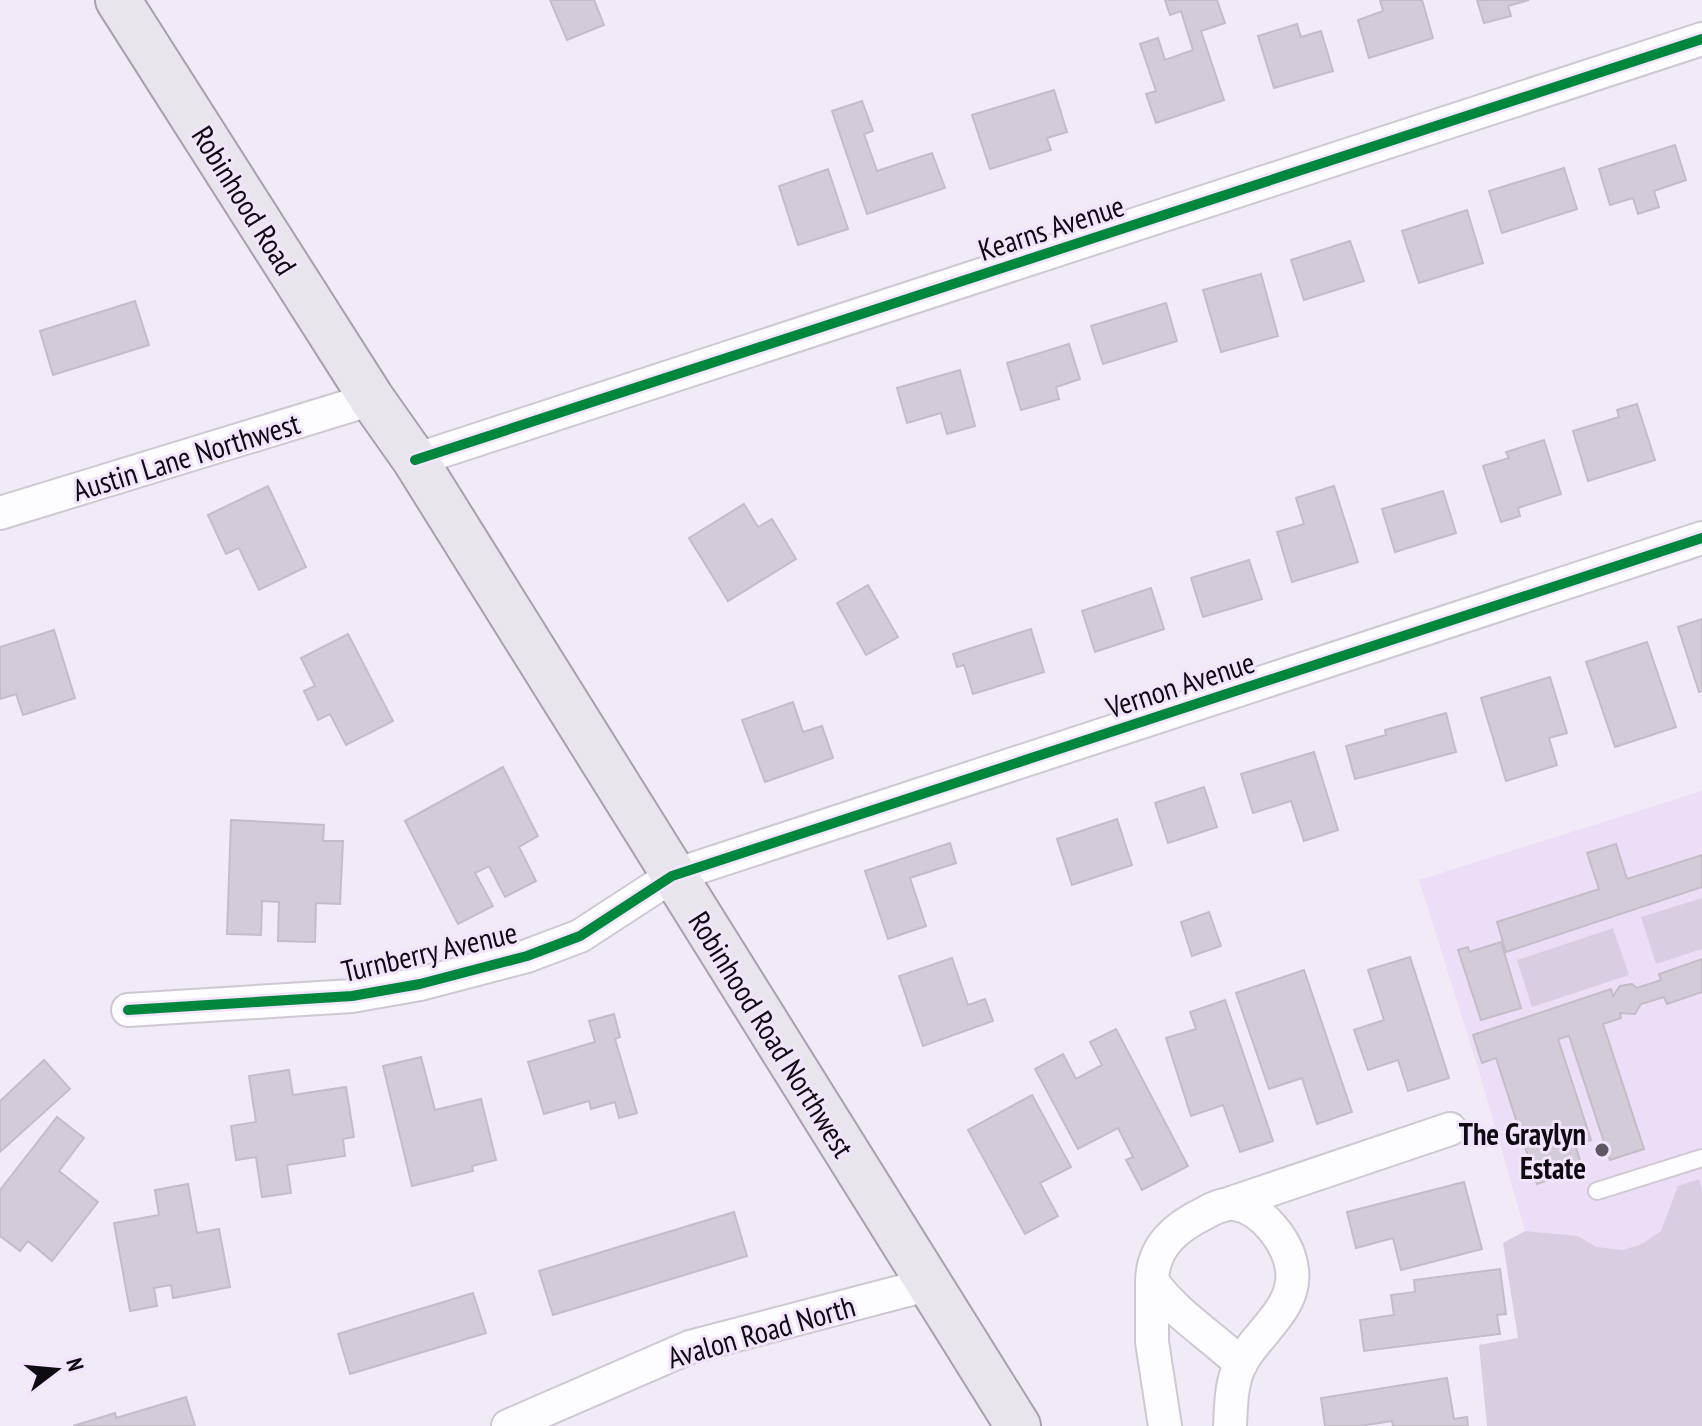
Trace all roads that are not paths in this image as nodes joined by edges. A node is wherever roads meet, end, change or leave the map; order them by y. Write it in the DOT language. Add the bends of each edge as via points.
graph roads {
  1 [pos="118,0"];
  2 [pos="1702,39"];
  3 [pos="372,399"];
  4 [pos="415,460"];
  5 [pos="0,513"];
  6 [pos="1702,538"];
  7 [pos="672,876"];
  8 [pos="128,1010"];
  9 [pos="1450,1129"];
  10 [pos="1702,1158"];
  11 [pos="1597,1191"];
  12 [pos="1231,1203"];
  13 [pos="1152,1281"];
  14 [pos="930,1284"];
  15 [pos="1241,1364"];
  16 [pos="508,1426"];
  17 [pos="1018,1426"];
  18 [pos="1165,1426"];
  19 [pos="1230,1426"];
  1 -- 3 [label="main road, Robinhood Road"];
  2 -- 4 [label="street, Kearns Avenue"];
  3 -- 4 [label="main road, Robinhood Road Northwest"];
  3 -- 5 [label="street, Austin Lane Northwest"];
  4 -- 7 [label="main road, Robinhood Road Northwest"];
  6 -- 7 [label="street, Vernon Avenue"];
  7 -- 8 [label="street, Turnberry Avenue" via="580,936 420,984 352,996"];
  7 -- 14 [label="main road, Robinhood Road Northwest"];
  9 -- 12 [label="street"];
  10 -- 11 [label="lane"];
  12 -- 13 [label="street" via="1166,1239"];
  12 -- 15 [label="street" via="1273,1228 1292,1268 1288,1296"];
  13 -- 15 [label="street" via="1174,1307"];
  13 -- 18 [label="street" via="1152,1342"];
  14 -- 16 [label="street, Avalon Road North" via="690,1347"];
  14 -- 17 [label="main road, Robinhood Road Northwest"];
  15 -- 19 [label="street"];
}
